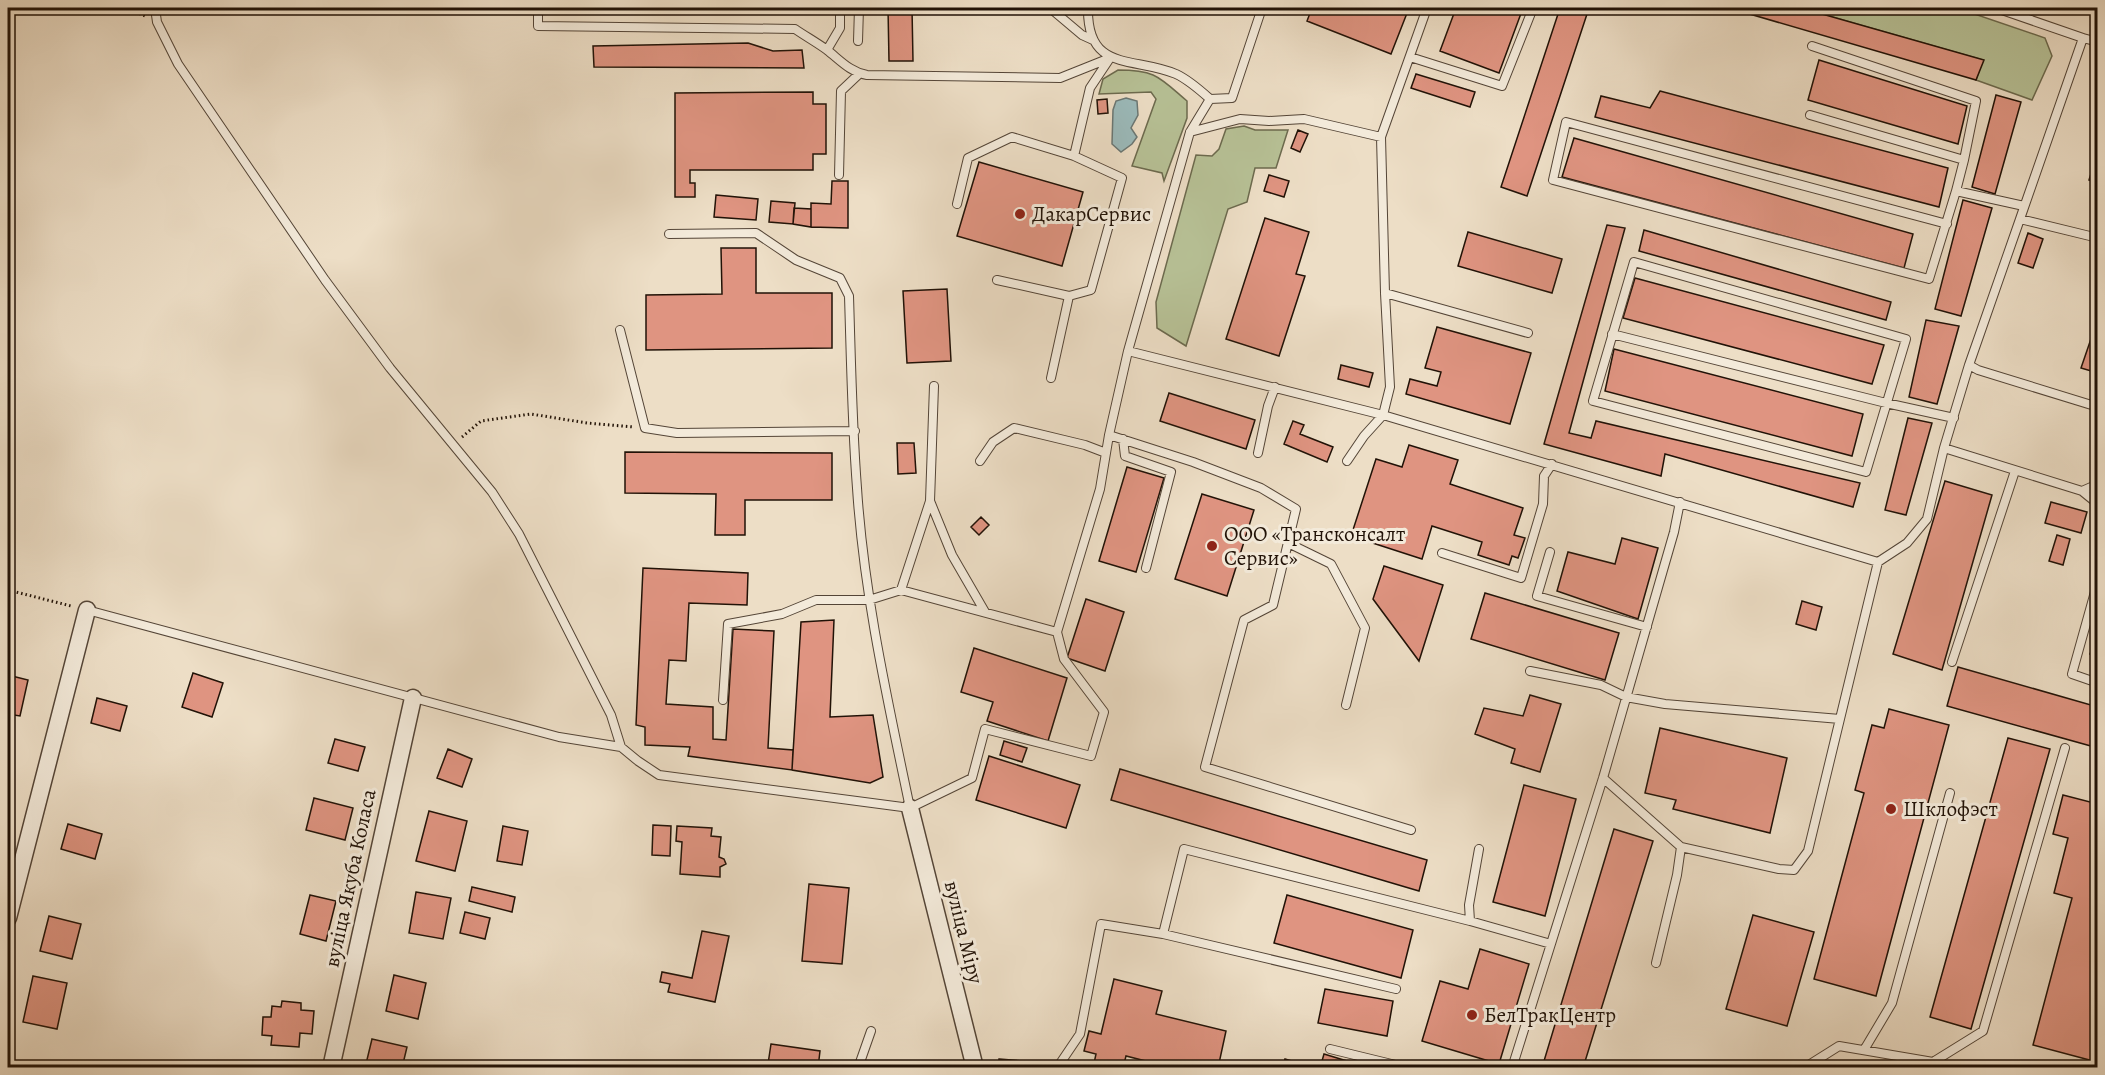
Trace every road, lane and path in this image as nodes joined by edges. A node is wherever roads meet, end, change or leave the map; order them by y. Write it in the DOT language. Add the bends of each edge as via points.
graph roads {
  1 [pos="154,8"];
  2 [pos="538,8"];
  3 [pos="840,8"];
  4 [pos="859,8"];
  5 [pos="1050,8"];
  6 [pos="1088,8"];
  7 [pos="1262,8"];
  8 [pos="1427,8"];
  9 [pos="1533,8"];
  10 [pos="1996,8"];
  11 [pos="2083,38"];
  12 [pos="1093,40"];
  13 [pos="858,41"];
  14 [pos="2097,42"];
  15 [pos="1812,46"];
  16 [pos="826,50"];
  17 [pos="1410,57"];
  18 [pos="1110,58"];
  19 [pos="859,74"];
  20 [pos="1210,99"];
  21 [pos="1810,114"];
  22 [pos="1190,132"];
  23 [pos="1381,137"];
  24 [pos="1074,156"];
  25 [pos="1964,160"];
  26 [pos="839,175"];
  27 [pos="1956,191"];
  28 [pos="957,204"];
  29 [pos="2024,206"];
  30 [pos="2020,219"];
  31 [pos="1947,224"];
  32 [pos="669,234"];
  33 [pos="2097,238"];
  34 [pos="997,280"];
  35 [pos="1385,293"];
  36 [pos="1069,296"];
  37 [pos="620,330"];
  38 [pos="1528,333"];
  39 [pos="1612,334"];
  40 [pos="1128,351"];
  41 [pos="1969,365"];
  42 [pos="1051,378"];
  43 [pos="934,386"];
  44 [pos="1275,387"];
  45 [pos="1886,403"];
  46 [pos="2097,407"];
  47 [pos="1383,415"];
  48 [pos="1954,417"];
  49 [pos="645,428"];
  50 [pos="855,431"];
  51 [pos="1109,435"];
  52 [pos="1123,439"];
  53 [pos="453,444"];
  54 [pos="1944,448"];
  55 [pos="1106,453"];
  56 [pos="1258,453"];
  57 [pos="980,460"];
  58 [pos="1347,461"];
  59 [pos="1552,464"];
  60 [pos="2015,471"];
  61 [pos="2097,484"];
  62 [pos="2082,491"];
  63 [pos="930,501"];
  64 [pos="1680,502"];
  65 [pos="2097,504"];
  66 [pos="1288,543"];
  67 [pos="1550,552"];
  68 [pos="1442,553"];
  69 [pos="1878,562"];
  70 [pos="1146,568"];
  71 [pos="2097,581"];
  72 [pos="8,590"];
  73 [pos="902,590"];
  74 [pos="870,600"];
  75 [pos="87,610"];
  76 [pos="985,612"];
  77 [pos="1647,627"];
  78 [pos="1058,632"];
  79 [pos="1953,662"];
  80 [pos="1530,671"];
  81 [pos="2097,683"];
  82 [pos="1626,697"];
  83 [pos="413,698"];
  84 [pos="723,700"];
  85 [pos="1346,705"];
  86 [pos="1840,719"];
  87 [pos="621,747"];
  88 [pos="2065,748"];
  89 [pos="1603,778"];
  90 [pos="1950,793"];
  91 [pos="910,808"];
  92 [pos="1411,830"];
  93 [pos="1682,847"];
  94 [pos="1479,849"];
  95 [pos="8,918"];
  96 [pos="1470,921"];
  97 [pos="1163,934"];
  98 [pos="1551,944"];
  99 [pos="1656,963"];
  100 [pos="1396,989"];
  101 [pos="871,1031"];
  102 [pos="1330,1049"];
  103 [pos="1864,1050"];
  104 [pos="1933,1062"];
  105 [pos="332,1068"];
  106 [pos="858,1068"];
  107 [pos="975,1068"];
  108 [pos="1057,1068"];
  109 [pos="1408,1068"];
  110 [pos="1512,1068"];
  111 [pos="1804,1068"];
  112 [pos="1947,1068"];
  1 -- 53 [label="lane" via="178,64 319,270 390,368"];
  2 -- 16 [label="lane" via="538,26 795,29"];
  3 -- 16 [label="lane" via="840,28"];
  4 -- 13 [label="lane"];
  5 -- 12 [label="lane"];
  6 -- 12 [label="lane"];
  7 -- 20 [label="lane" via="1232,98"];
  8 -- 17 [label="lane"];
  9 -- 17 [label="lane" via="1502,86"];
  10 -- 11 [label="lane"];
  11 -- 14 [label="lane"];
  11 -- 29 [label="lane"];
  12 -- 18 [label="lane"];
  15 -- 25 [label="lane" via="1976,101"];
  16 -- 19 [label="lane"];
  17 -- 23 [label="lane"];
  18 -- 19 [label="lane" via="1060,78"];
  18 -- 20 [label="lane" via="1176,74"];
  18 -- 24 [label="lane" via="1090,88"];
  19 -- 26 [label="lane" via="841,91"];
  20 -- 22 [label="lane"];
  21 -- 25 [label="lane"];
  22 -- 23 [label="lane" via="1240,119 1304,118"];
  22 -- 40 [label="lane"];
  23 -- 35 [label="lane"];
  24 -- 28 [label="lane" via="1012,137 968,158"];
  24 -- 36 [label="lane" via="1122,178 1091,290"];
  25 -- 27 [label="lane"];
  27 -- 29 [label="lane"];
  27 -- 31 [label="lane"];
  29 -- 30 [label="lane"];
  30 -- 33 [label="lane"];
  30 -- 41 [label="lane"];
  31 -- 31 [label="lane" via="1929,279 1553,180 1566,122"];
  32 -- 50 [label="lane" via="756,233 796,260 840,278 849,296"];
  34 -- 36 [label="lane"];
  35 -- 38 [label="lane"];
  35 -- 47 [label="lane" via="1390,387"];
  36 -- 42 [label="lane"];
  37 -- 49 [label="lane"];
  39 -- 45 [label="lane"];
  39 -- 45 [label="lane" via="1593,401 1866,472"];
  39 -- 45 [label="lane" via="1634,262 1906,339"];
  40 -- 44 [label="lane"];
  40 -- 51 [label="lane"];
  41 -- 46 [label="lane"];
  41 -- 48 [label="lane"];
  43 -- 63 [label="lane"];
  44 -- 47 [label="lane"];
  44 -- 56 [label="lane"];
  45 -- 48 [label="lane"];
  47 -- 58 [label="lane"];
  47 -- 59 [label="lane"];
  48 -- 54 [label="lane"];
  49 -- 50 [label="lane" via="678,433"];
  49 -- 53 [label="path" via="531,414 481,421"];
  50 -- 74 [label="lane" via="857,489"];
  51 -- 52 [label="lane"];
  51 -- 55 [label="lane"];
  52 -- 66 [label="lane" via="1261,489 1296,509"];
  52 -- 70 [label="lane" via="1125,456 1171,472"];
  53 -- 87 [label="lane" via="492,492 519,534 611,715"];
  54 -- 60 [label="lane"];
  54 -- 69 [label="lane" via="1927,519 1907,543"];
  55 -- 57 [label="lane" via="1014,428 993,442"];
  55 -- 78 [label="lane" via="1100,489"];
  59 -- 64 [label="lane"];
  59 -- 68 [label="lane" via="1544,476 1543,504 1521,578"];
  60 -- 62 [label="lane"];
  60 -- 79 [label="lane"];
  61 -- 62 [label="lane"];
  62 -- 65 [label="lane"];
  63 -- 73 [label="lane"];
  63 -- 76 [label="lane" via="952,555"];
  64 -- 69 [label="lane"];
  64 -- 77 [label="lane"];
  66 -- 85 [label="lane" via="1331,564 1365,628"];
  66 -- 92 [label="lane" via="1273,605 1244,620 1205,767"];
  67 -- 77 [label="lane" via="1537,596"];
  69 -- 86 [label="lane"];
  71 -- 81 [label="lane" via="2072,674"];
  72 -- 75 [label="path"];
  73 -- 74 [label="lane"];
  73 -- 76 [label="lane"];
  74 -- 84 [label="lane" via="816,600 782,614 728,624"];
  74 -- 91 [label="lane"];
  75 -- 83 [label="lane"];
  75 -- 95 [label="street"];
  76 -- 78 [label="lane"];
  77 -- 82 [label="lane"];
  78 -- 91 [label="lane" via="1064,659 1104,712 1091,756 985,729 972,778"];
  80 -- 82 [label="lane" via="1601,685"];
  82 -- 86 [label="lane"];
  82 -- 89 [label="lane"];
  83 -- 87 [label="lane" via="559,737"];
  83 -- 105 [label="street, вуліца Якуба Коласа"];
  86 -- 93 [label="lane" via="1808,851 1794,870"];
  87 -- 91 [label="lane" via="659,775"];
  88 -- 104 [label="lane" via="1983,1031"];
  89 -- 93 [label="lane"];
  89 -- 98 [label="lane"];
  90 -- 103 [label="lane" via="1892,1003"];
  91 -- 107 [label="street, вуліца Міру"];
  93 -- 99 [label="lane"];
  94 -- 96 [label="lane" via="1469,904"];
  96 -- 97 [label="lane" via="1184,849"];
  96 -- 98 [label="lane"];
  97 -- 100 [label="lane"];
  97 -- 108 [label="lane" via="1101,924 1080,1034"];
  98 -- 110 [label="lane"];
  101 -- 106 [label="lane"];
  102 -- 109 [label="lane"];
  103 -- 104 [label="lane"];
  103 -- 111 [label="lane" via="1839,1046"];
  104 -- 112 [label="lane"];
}
